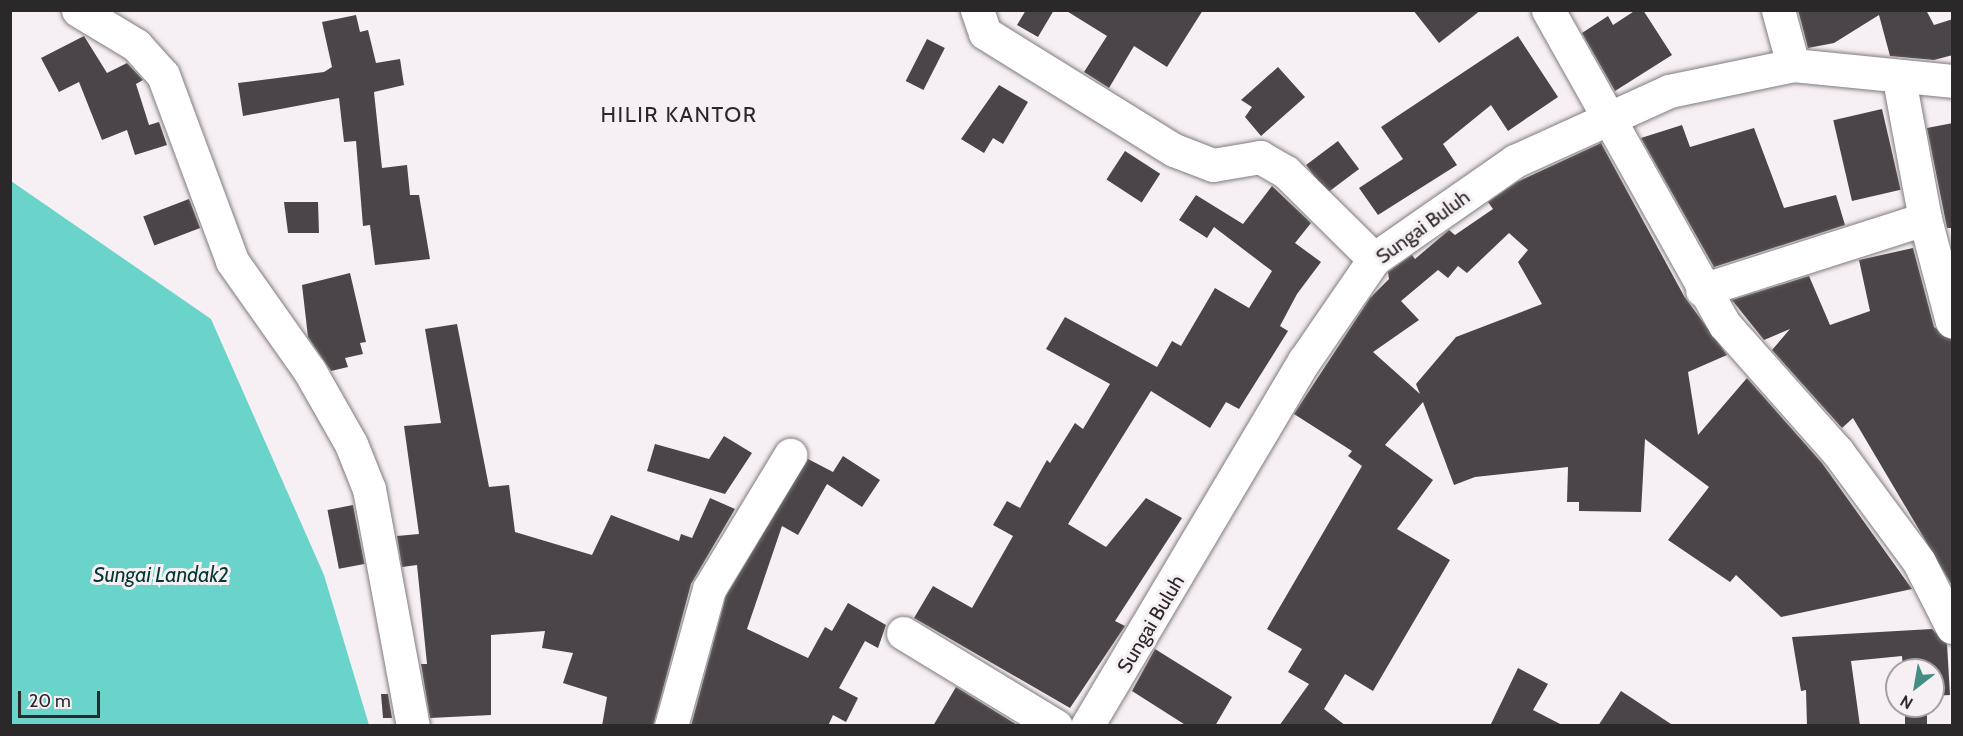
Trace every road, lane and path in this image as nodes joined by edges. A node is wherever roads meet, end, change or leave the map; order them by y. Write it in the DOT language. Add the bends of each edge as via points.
graph roads {
  1 [pos="78,10"];
  2 [pos="977,10"];
  3 [pos="1548,10"];
  4 [pos="1778,10"];
  5 [pos="1792,64"];
  6 [pos="1899,79"];
  7 [pos="1953,81"];
  8 [pos="1608,118"];
  9 [pos="1925,219"];
  10 [pos="1374,259"];
  11 [pos="1702,290"];
  12 [pos="1953,322"];
  13 [pos="790,455"];
  14 [pos="1953,627"];
  15 [pos="903,633"];
  16 [pos="413,726"];
  17 [pos="671,726"];
  18 [pos="1056,726"];
  19 [pos="1087,726"];
  1 -- 16 [label="street" via="136,45 163,75 232,261 309,370 351,444 369,489"];
  2 -- 10 [label="street" via="985,33 1173,150 1213,165 1260,157 1286,172"];
  3 -- 8 [label="street"];
  4 -- 5 [label="street"];
  5 -- 6 [label="street, Sungai Buluh"];
  5 -- 8 [label="street, Sungai Buluh" via="1669,91"];
  6 -- 7 [label="street, Sungai Buluh"];
  6 -- 9 [label="street"];
  8 -- 10 [label="street, Sungai Buluh" via="1515,161"];
  8 -- 11 [label="street"];
  9 -- 11 [label="street"];
  9 -- 12 [label="street"];
  10 -- 19 [label="street, Sungai Buluh" via="1304,362"];
  11 -- 14 [label="street" via="1739,345 1838,451 1919,562"];
  13 -- 17 [label="street" via="709,590"];
  15 -- 18 [label="street"];
}
